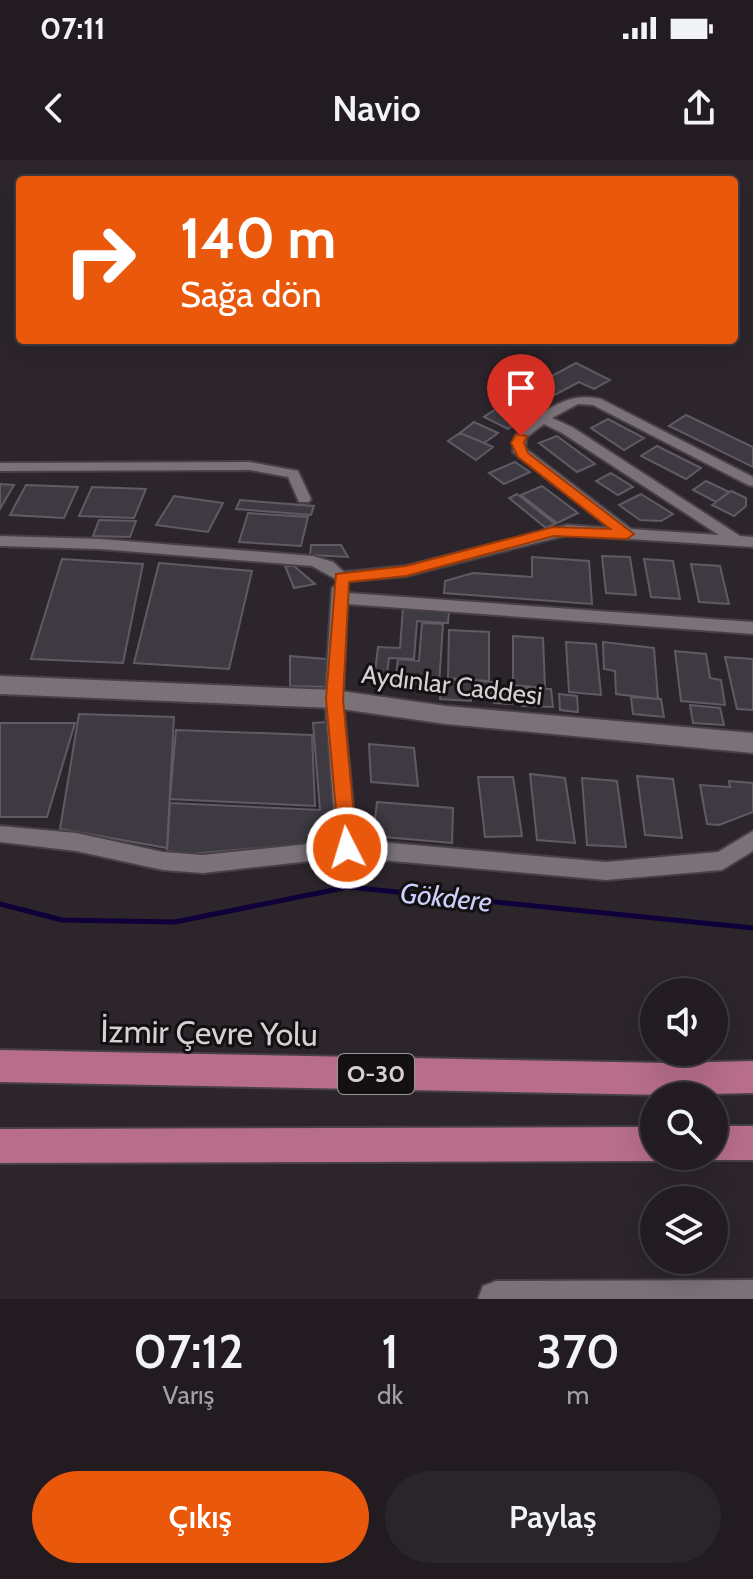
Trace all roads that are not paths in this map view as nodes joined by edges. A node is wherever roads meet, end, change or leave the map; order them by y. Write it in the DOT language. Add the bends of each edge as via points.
graph roads {
  1 [pos="506,400"];
  2 [pos="545,418"];
  3 [pos="0,467"];
  4 [pos="753,482"];
  5 [pos="304,499"];
  6 [pos="627,534"];
  7 [pos="748,542"];
  8 [pos="2,546"];
  9 [pos="341,577"];
  10 [pos="339,598"];
  11 [pos="753,628"];
  12 [pos="0,685"];
  13 [pos="334,699"];
  14 [pos="753,743"];
  15 [pos="0,834"];
  16 [pos="753,840"];
  17 [pos="347,848"];
  18 [pos="0,1066"];
  19 [pos="753,1077"];
  20 [pos="728,1143"];
  21 [pos="753,1143"];
  22 [pos="640,1144"];
  23 [pos="0,1146"];
  24 [pos="753,1298"];
  25 [pos="496,1299"];
  1 -- 2 [label="street"];
  2 -- 4 [label="street" via="572,400 589,399"];
  2 -- 6 [label="street" via="521,436 518,449"];
  2 -- 7 [label="street" via="714,527"];
  3 -- 5 [label="street" via="250,466 293,474"];
  6 -- 7 [label="street"];
  6 -- 9 [label="street" via="553,532 406,571"];
  8 -- 9 [label="street" via="100,544 313,561"];
  9 -- 10 [label="street"];
  10 -- 11 [label="street"];
  10 -- 13 [label="street"];
  12 -- 13 [label="street, Aydınlar Caddesi"];
  13 -- 14 [label="street, Aydınlar Caddesi" via="446,715"];
  13 -- 17 [label="street"];
  15 -- 17 [label="street" via="203,864"];
  16 -- 17 [label="street" via="722,861 606,871"];
  18 -- 19 [label="highway, İzmir Çevre Yolu / O-30"];
  20 -- 21 [label="highway"];
  22 -- 23 [label="highway"];
  24 -- 25 [label="street"];
}
